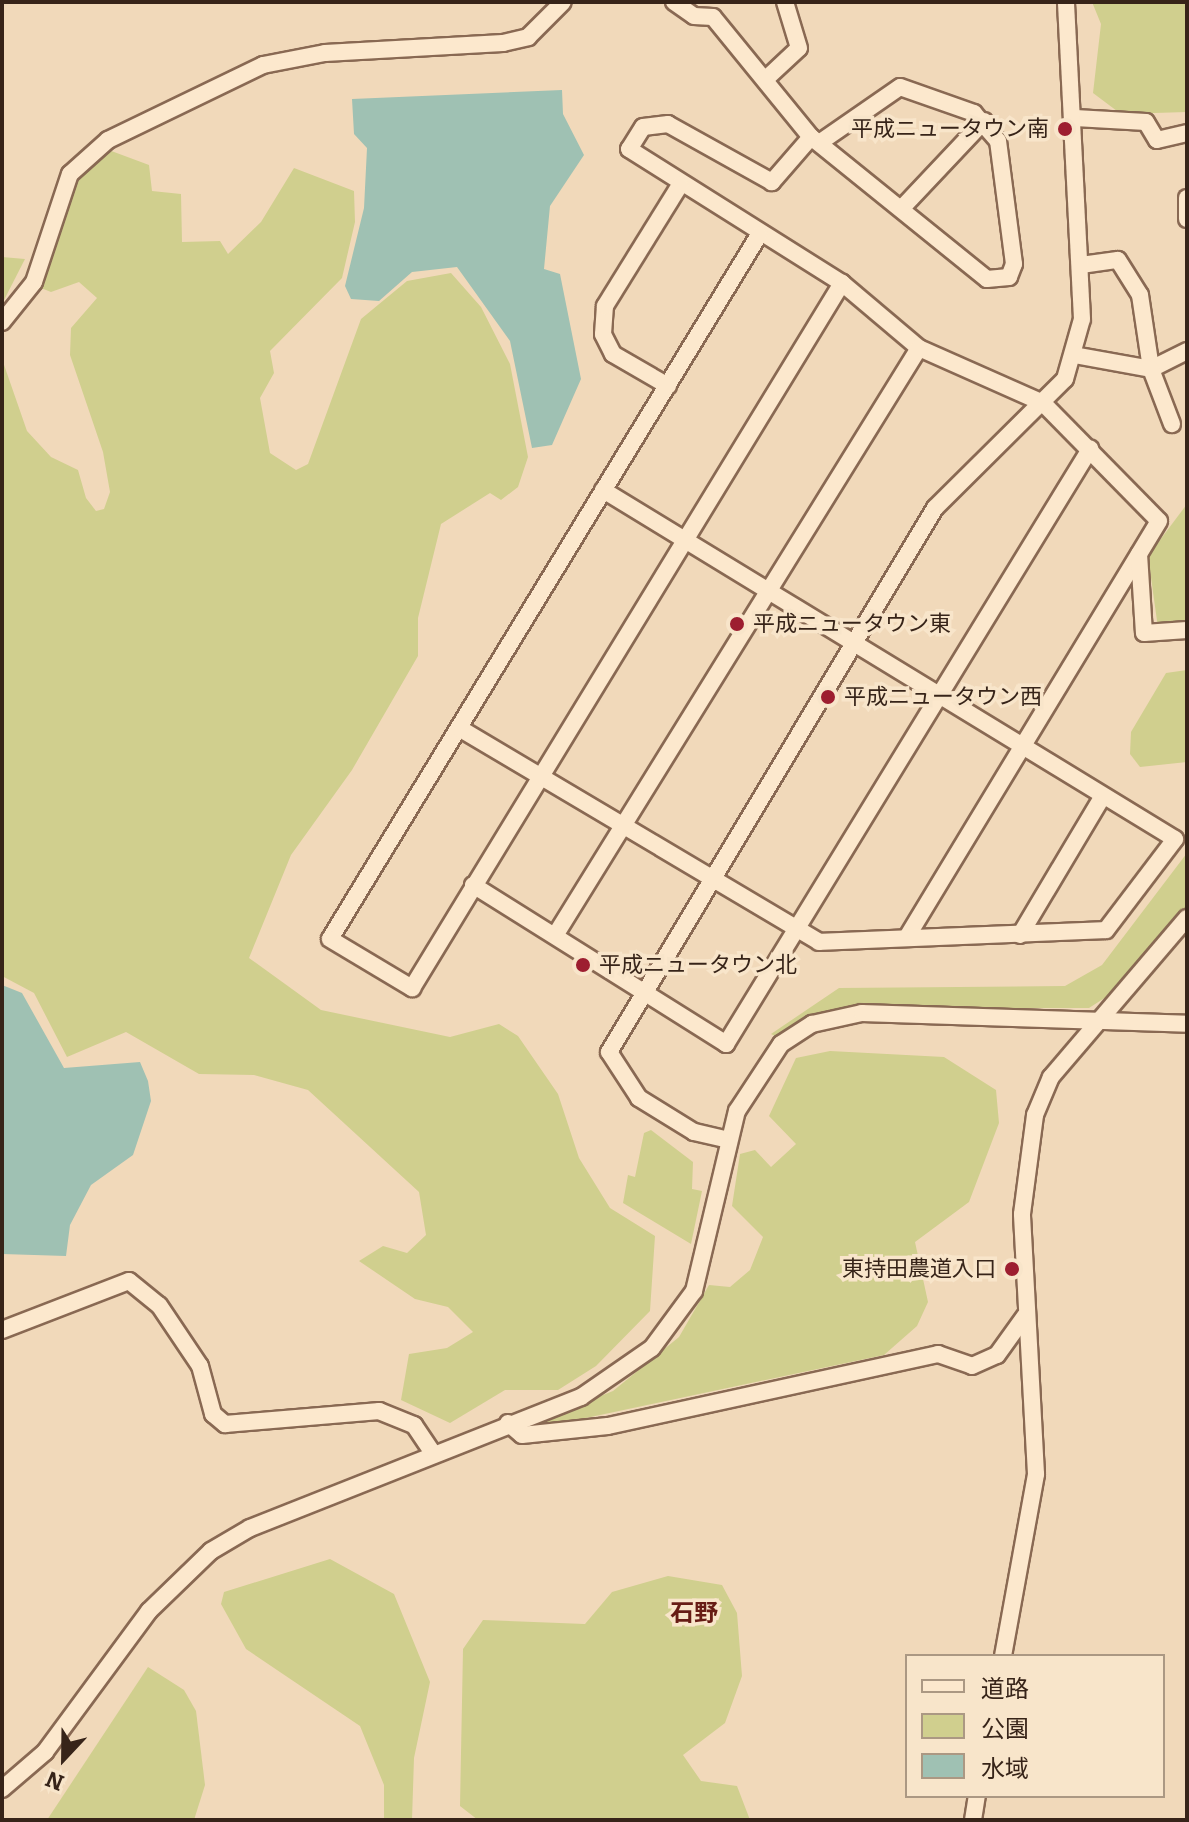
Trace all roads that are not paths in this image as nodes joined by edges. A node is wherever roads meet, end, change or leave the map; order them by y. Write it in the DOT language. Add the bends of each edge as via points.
graph roads {
  1 [pos="563,2"];
  2 [pos="674,2"];
  3 [pos="785,2"];
  4 [pos="1066,2"];
  5 [pos="768,77"];
  6 [pos="1075,118"];
  7 [pos="984,121"];
  8 [pos="1187,133"];
  9 [pos="815,140"];
  10 [pos="680,185"];
  11 [pos="1187,198"];
  12 [pos="901,209"];
  13 [pos="1187,219"];
  14 [pos="759,235"];
  15 [pos="1081,265"];
  16 [pos="842,283"];
  17 [pos="2,322"];
  18 [pos="919,348"];
  19 [pos="1187,351"];
  20 [pos="1074,355"];
  21 [pos="1151,369"];
  22 [pos="668,386"];
  23 [pos="1043,403"];
  24 [pos="1172,424"];
  25 [pos="1090,449"];
  26 [pos="603,490"];
  27 [pos="686,540"];
  28 [pos="1139,554"];
  29 [pos="769,591"];
  30 [pos="1187,630"];
  31 [pos="854,641"];
  32 [pos="939,694"];
  33 [pos="459,728"];
  34 [pos="1022,744"];
  35 [pos="541,776"];
  36 [pos="1103,796"];
  37 [pos="621,826"];
  38 [pos="710,880"];
  39 [pos="473,885"];
  40 [pos="1187,918"];
  41 [pos="792,931"];
  42 [pos="556,934"];
  43 [pos="1020,935"];
  44 [pos="907,937"];
  45 [pos="642,992"];
  46 [pos="1097,1020"];
  47 [pos="1187,1024"];
  48 [pos="729,1140"];
  49 [pos="1025,1316"];
  50 [pos="2,1330"];
  51 [pos="508,1423"];
  52 [pos="433,1453"];
  53 [pos="1003,1654"];
  54 [pos="2,1789"];
  55 [pos="977,1798"];
  56 [pos="973,1820"];
  1 -- 17 [label="street" via="528,37 503,43 325,53 263,65 108,140 70,174 34,282"];
  2 -- 5 [label="street" via="694,16 713,17"];
  3 -- 5 [label="street" via="799,48"];
  4 -- 6 [label="street"];
  5 -- 9 [label="street"];
  6 -- 8 [label="street" via="1146,122 1157,140"];
  6 -- 15 [label="street"];
  7 -- 9 [label="street" via="946,98 900,87"];
  7 -- 12 [label="street"];
  7 -- 12 [label="street" via="998,141 1014,264 1009,277 987,279"];
  9 -- 10 [label="street" via="772,182 675,126 643,127 630,153"];
  9 -- 12 [label="street"];
  10 -- 14 [label="street"];
  10 -- 22 [label="street" via="605,306 603,334 613,354"];
  11 -- 13 [label="street"];
  14 -- 16 [label="street"];
  14 -- 22 [label="street"];
  15 -- 20 [label="street"];
  15 -- 21 [label="street" via="1118,260 1140,295"];
  16 -- 18 [label="street"];
  16 -- 27 [label="street"];
  18 -- 23 [label="street"];
  18 -- 29 [label="street"];
  19 -- 21 [label="street"];
  20 -- 21 [label="street"];
  20 -- 23 [label="street"];
  21 -- 24 [label="street"];
  22 -- 26 [label="street"];
  23 -- 25 [label="street"];
  23 -- 31 [label="street" via="935,508"];
  25 -- 28 [label="street" via="1159,521"];
  25 -- 32 [label="street"];
  26 -- 27 [label="street"];
  26 -- 33 [label="street"];
  27 -- 29 [label="street"];
  27 -- 35 [label="street"];
  28 -- 30 [label="street" via="1144,633"];
  28 -- 34 [label="street"];
  29 -- 31 [label="street"];
  29 -- 37 [label="street"];
  31 -- 32 [label="street"];
  31 -- 38 [label="street"];
  32 -- 34 [label="street"];
  32 -- 41 [label="street"];
  33 -- 35 [label="street"];
  33 -- 39 [label="street" via="330,939 412,988"];
  34 -- 36 [label="street"];
  34 -- 44 [label="street"];
  35 -- 37 [label="street"];
  35 -- 39 [label="street"];
  36 -- 43 [label="street"];
  36 -- 43 [label="street" via="1175,839 1106,930"];
  37 -- 38 [label="street"];
  37 -- 42 [label="street"];
  38 -- 41 [label="street"];
  38 -- 45 [label="street"];
  39 -- 42 [label="street"];
  40 -- 46 [label="street"];
  41 -- 44 [label="street" via="819,942"];
  41 -- 45 [label="street" via="726,1044"];
  42 -- 45 [label="street"];
  43 -- 44 [label="street"];
  45 -- 48 [label="street" via="609,1052 620,1079 694,1132"];
  46 -- 47 [label="street"];
  46 -- 48 [label="street" via="862,1013 812,1024 781,1044 755,1076"];
  46 -- 49 [label="street" via="1051,1077 1035,1115 1022,1214"];
  48 -- 51 [label="street" via="711,1240 675,1324 581,1397"];
  49 -- 51 [label="street" via="997,1355 972,1366 938,1354 608,1426 522,1435"];
  49 -- 53 [label="street" via="1036,1474"];
  50 -- 52 [label="street" via="129,1281 159,1305 200,1366 213,1414 225,1424 379,1411 414,1425"];
  51 -- 52 [label="street"];
  52 -- 54 [label="street" via="211,1551 149,1611 45,1752"];
  55 -- 56 [label="street"];
}
